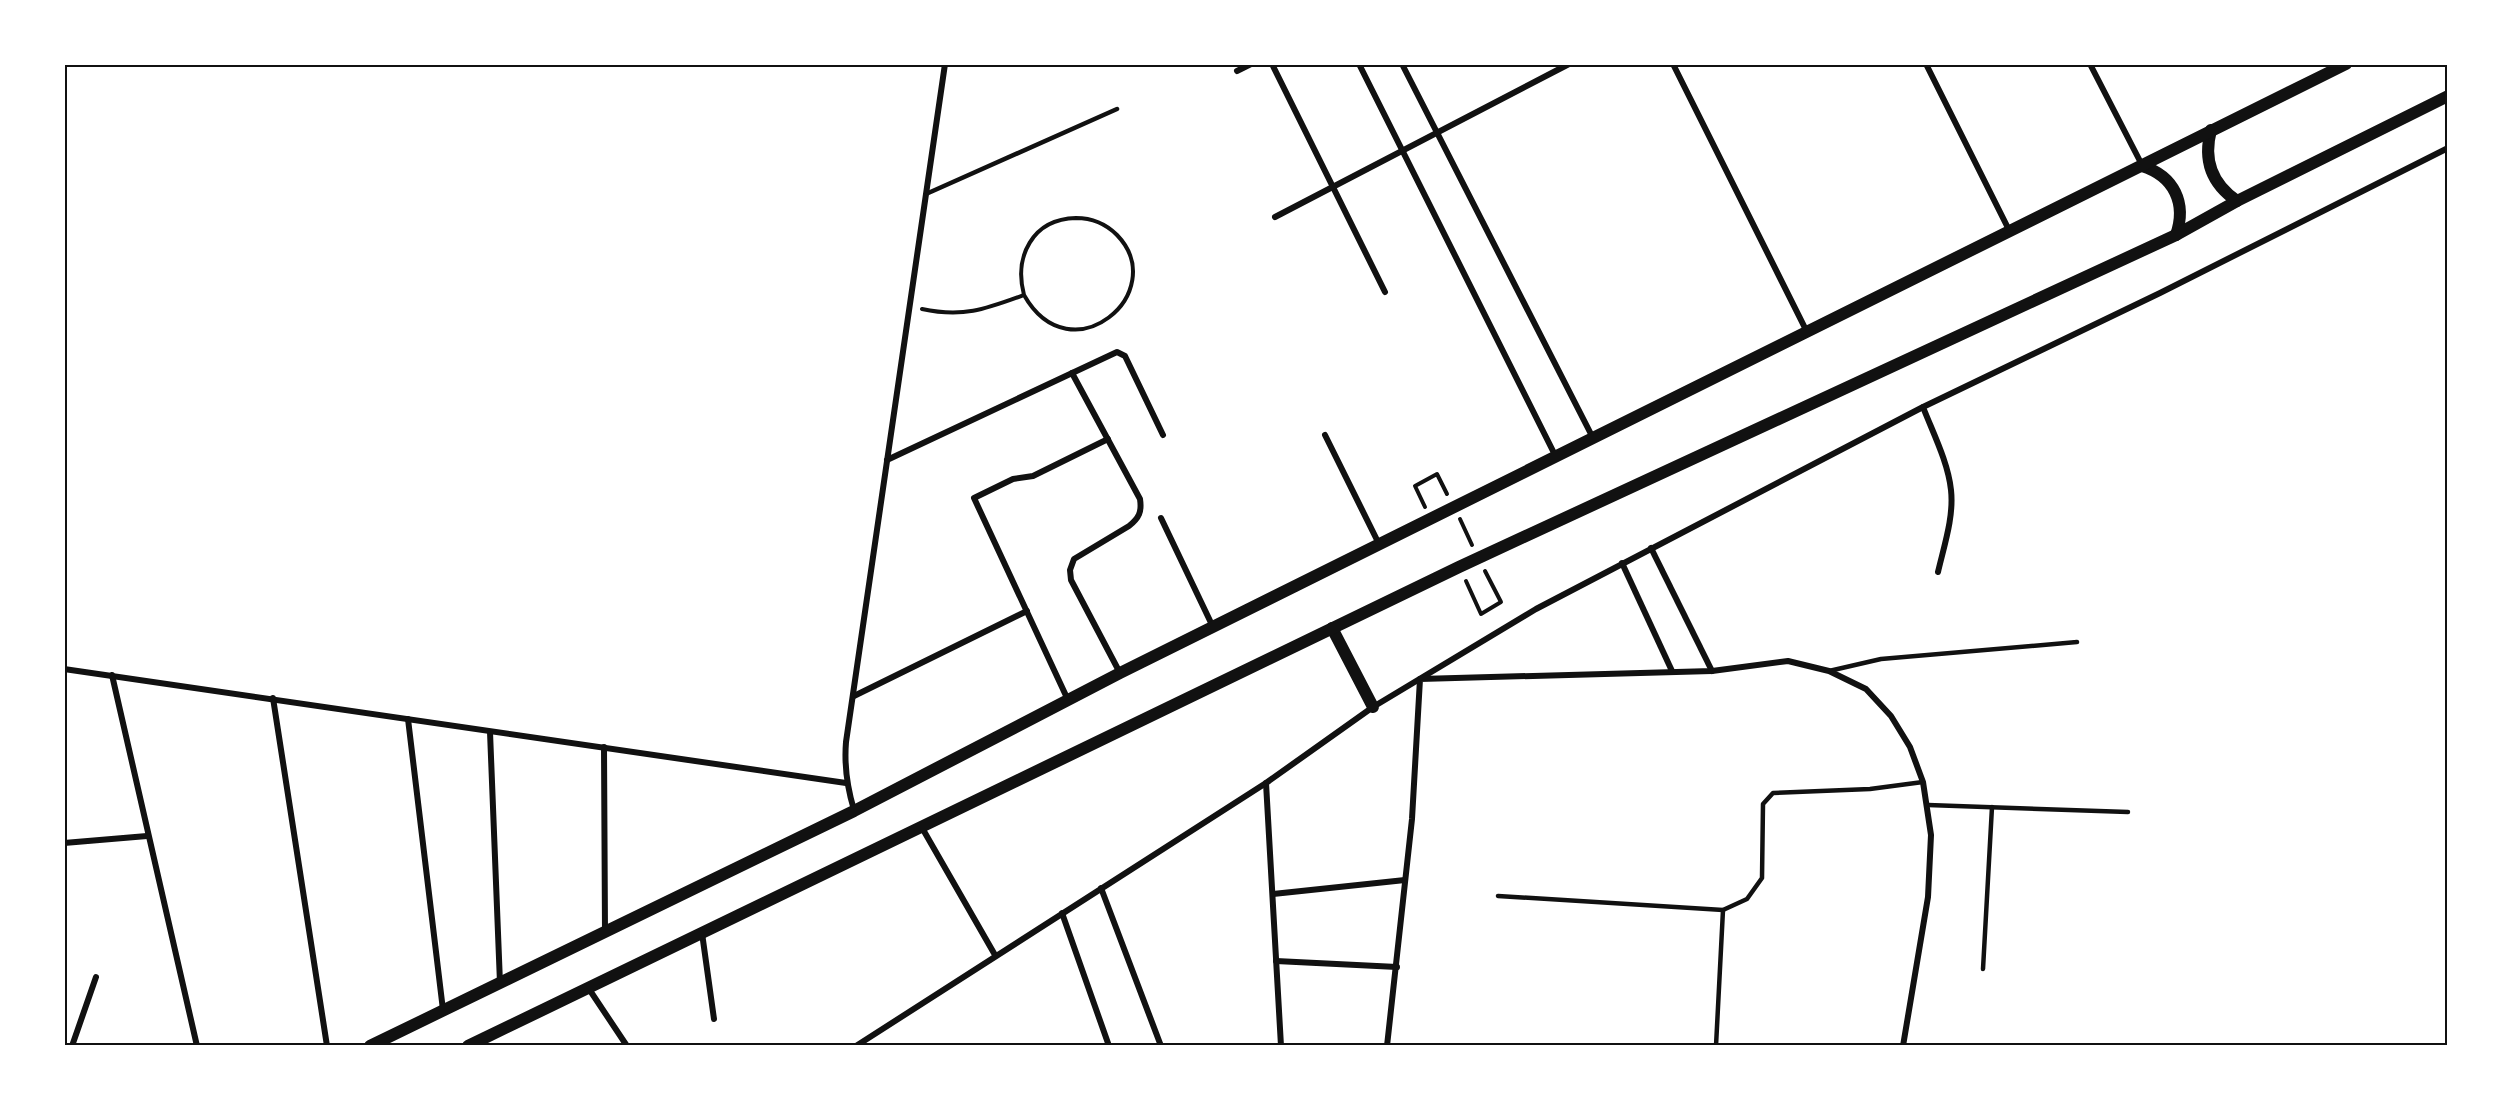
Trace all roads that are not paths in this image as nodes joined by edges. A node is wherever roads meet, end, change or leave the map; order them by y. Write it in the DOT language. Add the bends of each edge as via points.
graph roads {
  1 [pos="945,64"];
  2 [pos="1251,64"];
  3 [pos="1272,64"];
  4 [pos="1359,64"];
  5 [pos="1402,64"];
  6 [pos="1569,64"];
  7 [pos="1673,64"];
  8 [pos="1926,64"];
  9 [pos="2090,64"];
  10 [pos="2346,64"];
  11 [pos="1237,71"];
  12 [pos="2448,96"];
  13 [pos="1117,109"];
  14 [pos="2211,130"];
  15 [pos="1437,133"];
  16 [pos="2448,148"];
  17 [pos="1402,151"];
  18 [pos="2142,166"];
  19 [pos="1333,187"];
  20 [pos="926,194"];
  21 [pos="2237,201"];
  22 [pos="1275,217"];
  23 [pos="2010,232"];
  24 [pos="2176,235"];
  25 [pos="1385,292"];
  26 [pos="1807,333"];
  27 [pos="1072,373"];
  28 [pos="1923,407"];
  29 [pos="1163,435"];
  30 [pos="1324,435"];
  31 [pos="1593,438"];
  32 [pos="1108,439"];
  33 [pos="1556,457"];
  34 [pos="887,460"];
  35 [pos="1161,518"];
  36 [pos="1379,544"];
  37 [pos="1651,548"];
  38 [pos="1622,563"];
  39 [pos="1938,572"];
  40 [pos="1027,611"];
  41 [pos="1213,627"];
  42 [pos="1332,628"];
  43 [pos="2078,642"];
  44 [pos="64,669"];
  45 [pos="1672,671"];
  46 [pos="1712,671"];
  47 [pos="1829,671"];
  48 [pos="1120,673"];
  49 [pos="112,675"];
  50 [pos="1420,679"];
  51 [pos="854,696"];
  52 [pos="273,698"];
  53 [pos="1068,700"];
  54 [pos="1373,707"];
  55 [pos="408,719"];
  56 [pos="490,732"];
  57 [pos="604,747"];
  58 [pos="1923,782"];
  59 [pos="846,783"];
  60 [pos="1266,783"];
  61 [pos="1928,805"];
  62 [pos="1992,807"];
  63 [pos="854,811"];
  64 [pos="2128,812"];
  65 [pos="921,825"];
  66 [pos="147,836"];
  67 [pos="64,843"];
  68 [pos="1405,880"];
  69 [pos="1101,888"];
  70 [pos="1273,894"];
  71 [pos="1498,896"];
  72 [pos="1723,910"];
  73 [pos="1062,913"];
  74 [pos="605,932"];
  75 [pos="702,933"];
  76 [pos="995,955"];
  77 [pos="1276,961"];
  78 [pos="1397,967"];
  79 [pos="1983,969"];
  80 [pos="96,977"];
  81 [pos="500,983"];
  82 [pos="589,989"];
  83 [pos="443,1010"];
  84 [pos="714,1019"];
  85 [pos="72,1046"];
  86 [pos="197,1046"];
  87 [pos="327,1046"];
  88 [pos="370,1046"];
  89 [pos="468,1046"];
  90 [pos="627,1046"];
  91 [pos="856,1046"];
  92 [pos="1109,1046"];
  93 [pos="1161,1046"];
  94 [pos="1281,1046"];
  95 [pos="1387,1046"];
  96 [pos="1716,1046"];
  97 [pos="1903,1046"];
  1 -- 20 [label="street"];
  2 -- 11 [label="street"];
  3 -- 19 [label="street"];
  4 -- 17 [label="street"];
  5 -- 15 [label="street"];
  6 -- 15 [label="street"];
  7 -- 26 [label="street"];
  8 -- 23 [label="street"];
  9 -- 18 [label="street"];
  10 -- 14 [label="main road"];
  12 -- 21 [label="main road"];
  13 -- 20 [label="lane"];
  14 -- 18 [label="main road"];
  14 -- 21 [label="main road" via="2209,165 2219,186"];
  15 -- 17 [label="street"];
  15 -- 31 [label="street"];
  16 -- 28 [label="street"];
  17 -- 19 [label="street"];
  17 -- 33 [label="street"];
  18 -- 23 [label="main road"];
  18 -- 24 [label="main road" via="2162,175 2176,192 2181,213"];
  19 -- 22 [label="street"];
  19 -- 25 [label="street"];
  20 -- 34 [label="street"];
  21 -- 24 [label="main road"];
  23 -- 26 [label="main road"];
  24 -- 42 [label="main road"];
  26 -- 31 [label="main road"];
  27 -- 29 [label="street" via="1114,353 1123,354"];
  27 -- 32 [label="street"];
  27 -- 34 [label="street"];
  28 -- 37 [label="street"];
  28 -- 39 [label="street" via="1951,490 1951,517"];
  30 -- 36 [label="street"];
  31 -- 33 [label="main road"];
  32 -- 40 [label="street" via="1033,476 1013,479 974,498"];
  32 -- 48 [label="street" via="1142,510 1137,519 1074,560 1070,570 1071,580"];
  33 -- 36 [label="main road"];
  34 -- 51 [label="street"];
  35 -- 41 [label="street"];
  36 -- 41 [label="main road"];
  37 -- 38 [label="street"];
  37 -- 46 [label="street"];
  38 -- 45 [label="street"];
  38 -- 50 [label="street"];
  40 -- 51 [label="street"];
  40 -- 53 [label="street"];
  41 -- 48 [label="main road"];
  42 -- 54 [label="main road"];
  42 -- 65 [label="main road"];
  43 -- 47 [label="lane" via="1881,659"];
  44 -- 49 [label="street"];
  45 -- 46 [label="street"];
  45 -- 50 [label="street"];
  46 -- 47 [label="street" via="1788,661"];
  47 -- 58 [label="street" via="1866,689 1892,716 1911,747"];
  48 -- 53 [label="main road"];
  49 -- 52 [label="street"];
  49 -- 66 [label="street"];
  50 -- 54 [label="street"];
  50 -- 68 [label="street"];
  51 -- 59 [label="street" via="845,752"];
  52 -- 55 [label="street"];
  52 -- 87 [label="street"];
  53 -- 63 [label="main road"];
  54 -- 60 [label="street"];
  55 -- 56 [label="street"];
  55 -- 83 [label="street"];
  56 -- 57 [label="street"];
  56 -- 81 [label="street"];
  57 -- 59 [label="street"];
  57 -- 74 [label="street"];
  58 -- 61 [label="street"];
  58 -- 72 [label="lane" via="1870,789 1773,793 1763,804 1762,878 1747,899"];
  59 -- 63 [label="street"];
  60 -- 69 [label="street"];
  60 -- 70 [label="street"];
  61 -- 62 [label="lane"];
  61 -- 97 [label="street" via="1929,886"];
  62 -- 64 [label="lane"];
  62 -- 79 [label="lane"];
  63 -- 74 [label="main road"];
  65 -- 75 [label="main road"];
  65 -- 76 [label="street"];
  66 -- 67 [label="street"];
  66 -- 86 [label="street"];
  68 -- 70 [label="street"];
  68 -- 78 [label="street"];
  69 -- 73 [label="street"];
  69 -- 93 [label="street"];
  70 -- 77 [label="street"];
  71 -- 72 [label="lane"];
  72 -- 96 [label="lane"];
  73 -- 76 [label="street"];
  73 -- 92 [label="street"];
  74 -- 81 [label="main road"];
  75 -- 82 [label="main road"];
  75 -- 84 [label="street"];
  76 -- 91 [label="street"];
  77 -- 78 [label="street"];
  77 -- 94 [label="street"];
  78 -- 95 [label="street"];
  80 -- 85 [label="street"];
  81 -- 83 [label="main road"];
  82 -- 89 [label="main road"];
  82 -- 90 [label="street"];
  83 -- 88 [label="main road"];
}
